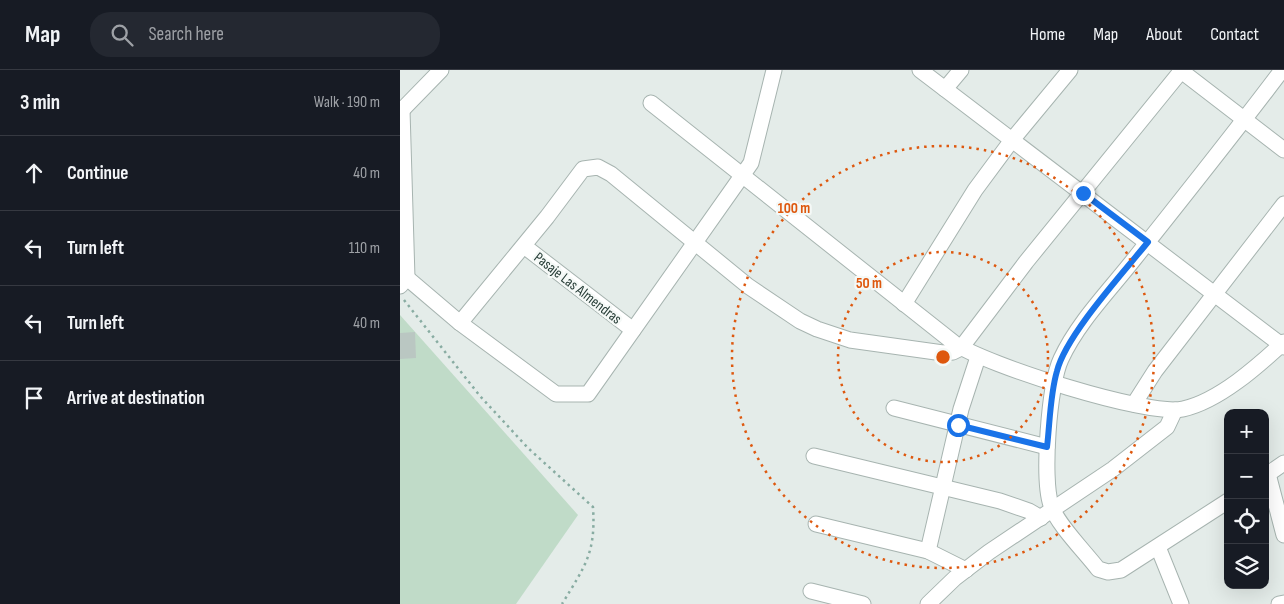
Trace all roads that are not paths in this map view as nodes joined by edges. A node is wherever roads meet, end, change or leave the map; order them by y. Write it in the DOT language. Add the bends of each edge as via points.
graph roads {
  1 [pos="441,70"];
  2 [pos="774,70"];
  3 [pos="920,70"];
  4 [pos="961,70"];
  5 [pos="1070,70"];
  6 [pos="1181,70"];
  7 [pos="1282,70"];
  8 [pos="945,89"];
  9 [pos="651,104"];
  10 [pos="401,110"];
  11 [pos="1245,119"];
  12 [pos="1012,140"];
  13 [pos="1284,150"];
  14 [pos="742,176"];
  15 [pos="1083,193"];
  16 [pos="1284,204"];
  17 [pos="1148,242"];
  18 [pos="694,243"];
  19 [pos="524,246"];
  20 [pos="402,279"];
  21 [pos="1216,294"];
  22 [pos="904,304"];
  23 [pos="460,323"];
  24 [pos="633,330"];
  25 [pos="1283,344"];
  26 [pos="962,348"];
  27 [pos="978,357"];
  28 [pos="1055,382"];
  29 [pos="1134,404"];
  30 [pos="894,408"];
  31 [pos="1175,410"];
  32 [pos="958,425"];
  33 [pos="1047,447"];
  34 [pos="814,456"];
  35 [pos="1284,463"];
  36 [pos="1269,474"];
  37 [pos="1269,482"];
  38 [pos="944,486"];
  39 [pos="1224,504"];
  40 [pos="1047,515"];
  41 [pos="816,524"];
  42 [pos="1284,535"];
  43 [pos="1158,547"];
  44 [pos="928,551"];
  45 [pos="966,570"];
  46 [pos="811,591"];
  47 [pos="1284,603"];
  48 [pos="863,604"];
  49 [pos="928,604"];
  50 [pos="1182,604"];
  51 [pos="1279,604"];
  1 -- 10 [label="street"];
  2 -- 14 [label="street" via="751,163"];
  3 -- 8 [label="street"];
  4 -- 8 [label="street"];
  5 -- 12 [label="street"];
  6 -- 11 [label="street"];
  6 -- 15 [label="street"];
  7 -- 11 [label="street"];
  8 -- 12 [label="street"];
  9 -- 14 [label="street"];
  10 -- 20 [label="street"];
  11 -- 13 [label="street"];
  11 -- 17 [label="street"];
  12 -- 15 [label="street"];
  12 -- 22 [label="street" via="975,190"];
  14 -- 18 [label="street"];
  14 -- 22 [label="street"];
  15 -- 17 [label="street"];
  15 -- 26 [label="street"];
  16 -- 21 [label="street"];
  17 -- 21 [label="street"];
  17 -- 28 [label="street" via="1089,316 1065,352"];
  18 -- 19 [label="street" via="611,174 594,166 583,169"];
  18 -- 24 [label="street"];
  18 -- 26 [label="street" via="748,286 816,329 850,340 913,350 948,353"];
  19 -- 23 [label="street"];
  19 -- 24 [label="street, Pasaje Las Almendras"];
  20 -- 23 [label="street"];
  21 -- 25 [label="street"];
  21 -- 29 [label="street" via="1155,371"];
  22 -- 26 [label="street"];
  23 -- 24 [label="street" via="556,394 588,394"];
  25 -- 31 [label="street" via="1212,398"];
  26 -- 27 [label="street"];
  27 -- 28 [label="street"];
  27 -- 32 [label="street"];
  28 -- 29 [label="street"];
  28 -- 33 [label="street"];
  29 -- 31 [label="street"];
  30 -- 32 [label="street"];
  31 -- 40 [label="street" via="1167,427"];
  32 -- 33 [label="street"];
  32 -- 38 [label="street"];
  33 -- 40 [label="street"];
  34 -- 38 [label="street"];
  35 -- 36 [label="street"];
  37 -- 42 [label="street"];
  38 -- 40 [label="street"];
  38 -- 44 [label="street"];
  39 -- 43 [label="street"];
  40 -- 43 [label="street" via="1103,571 1121,570"];
  40 -- 45 [label="street"];
  41 -- 44 [label="street"];
  43 -- 50 [label="street"];
  44 -- 45 [label="street"];
  45 -- 49 [label="street"];
  46 -- 48 [label="street"];
  47 -- 51 [label="street"];
}
